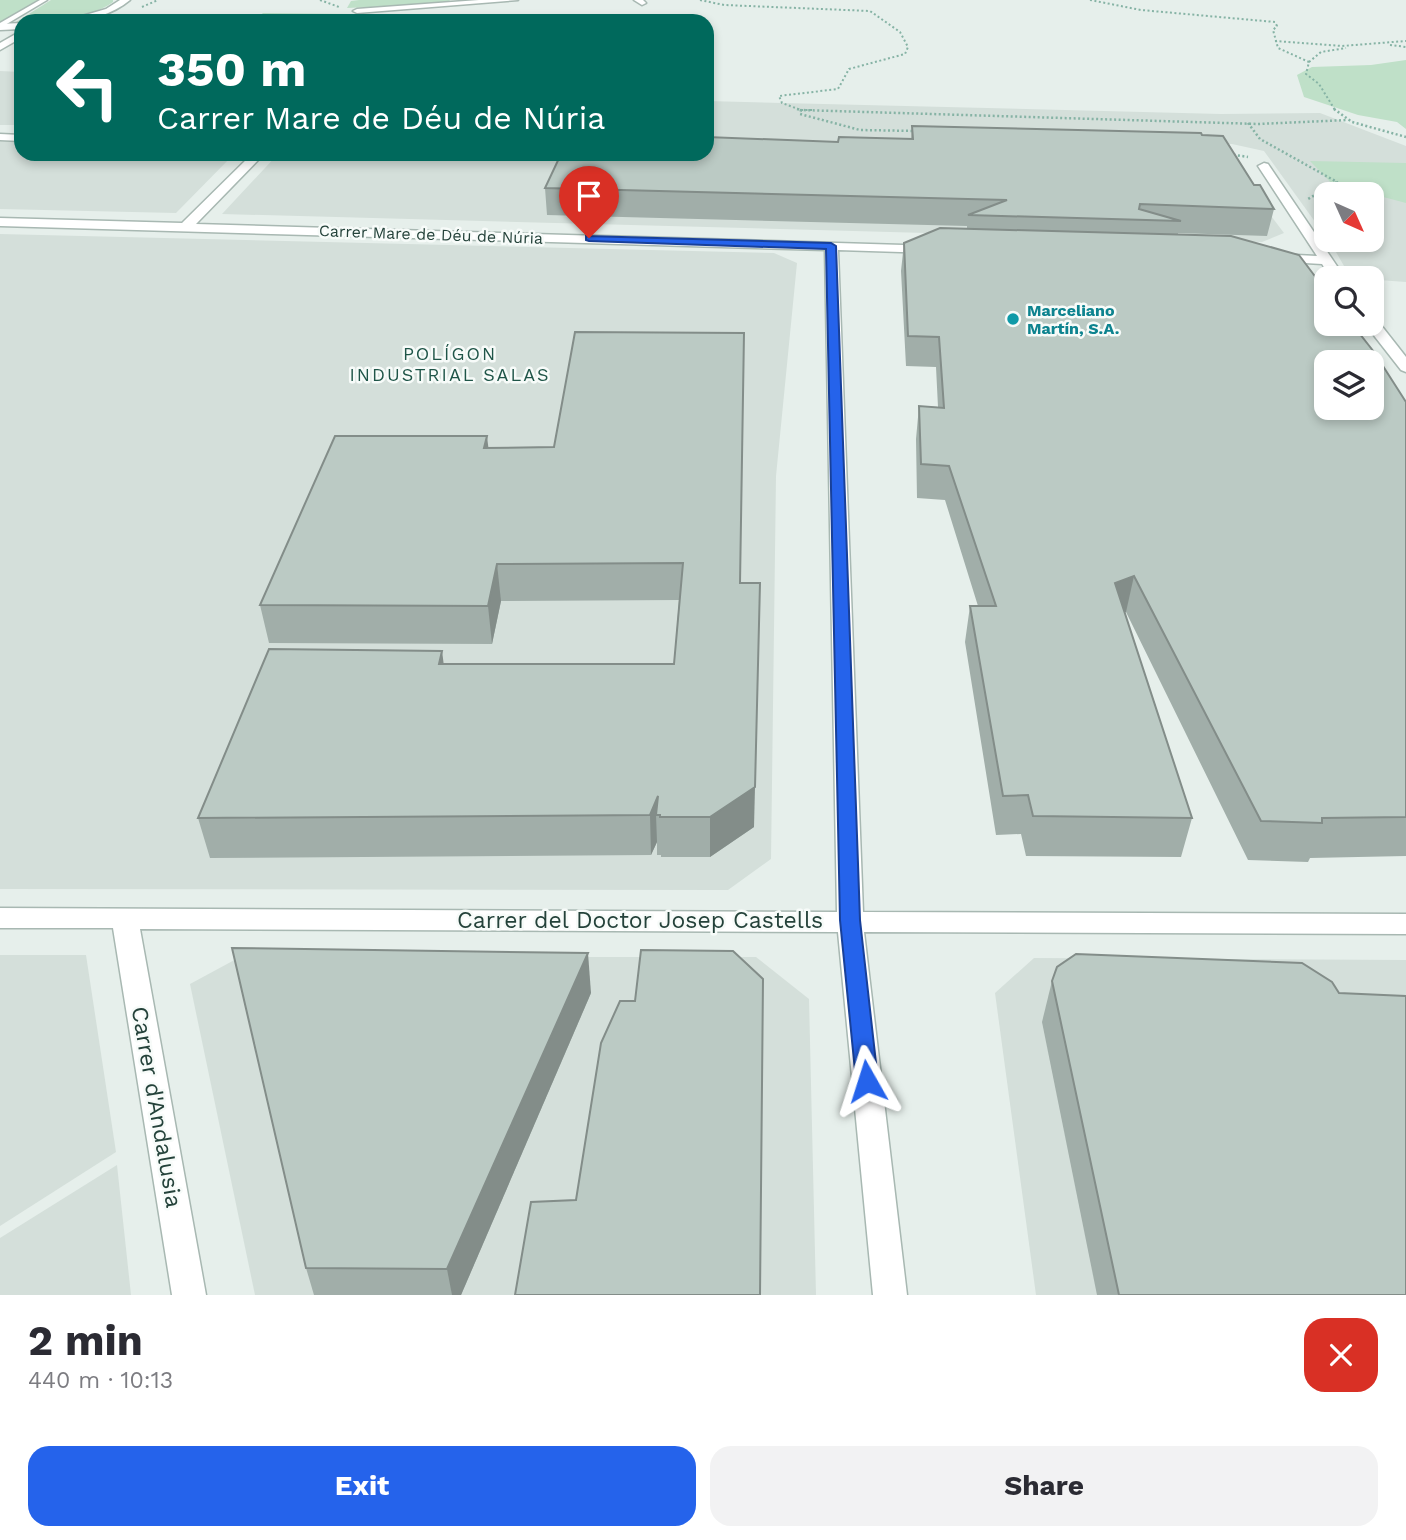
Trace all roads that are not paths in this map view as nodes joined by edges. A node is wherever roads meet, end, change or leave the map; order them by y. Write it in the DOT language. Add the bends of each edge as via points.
graph roads {
  1 [pos="44,0"];
  2 [pos="140,0"];
  3 [pos="514,0"];
  4 [pos="125,1"];
  5 [pos="357,11"];
  6 [pos="20,14"];
  7 [pos="100,14"];
  8 [pos="251,161"];
  9 [pos="1264,166"];
  10 [pos="0,222"];
  11 [pos="187,226"];
  12 [pos="831,246"];
  13 [pos="940,249"];
  14 [pos="1269,258"];
  15 [pos="1323,260"];
  16 [pos="1328,266"];
  17 [pos="1382,336"];
  18 [pos="1406,367"];
  19 [pos="0,918"];
  20 [pos="125,918"];
  21 [pos="850,920"];
  22 [pos="1406,924"];
  23 [pos="189,1295"];
  24 [pos="890,1295"];
  1 -- 6 [label="lane"];
  2 -- 4 [label="street"];
  3 -- 5 [label="street"];
  4 -- 7 [label="street"];
  8 -- 11 [label="street"];
  9 -- 15 [label="street"];
  10 -- 11 [label="street, Carrer Mare de Déu de Núria"];
  11 -- 12 [label="street, Carrer Mare de Déu de Núria"];
  12 -- 13 [label="street, Carrer Mare de Déu de Núria"];
  12 -- 21 [label="street"];
  14 -- 15 [label="street"];
  15 -- 16 [label="street"];
  17 -- 18 [label="street"];
  19 -- 20 [label="street, Carrer del Doctor Josep Castells"];
  20 -- 21 [label="street, Carrer del Doctor Josep Castells"];
  20 -- 23 [label="street, Carrer d'Andalusia"];
  21 -- 22 [label="street, Carrer del Doctor Josep Castells"];
  21 -- 24 [label="street"];
}
